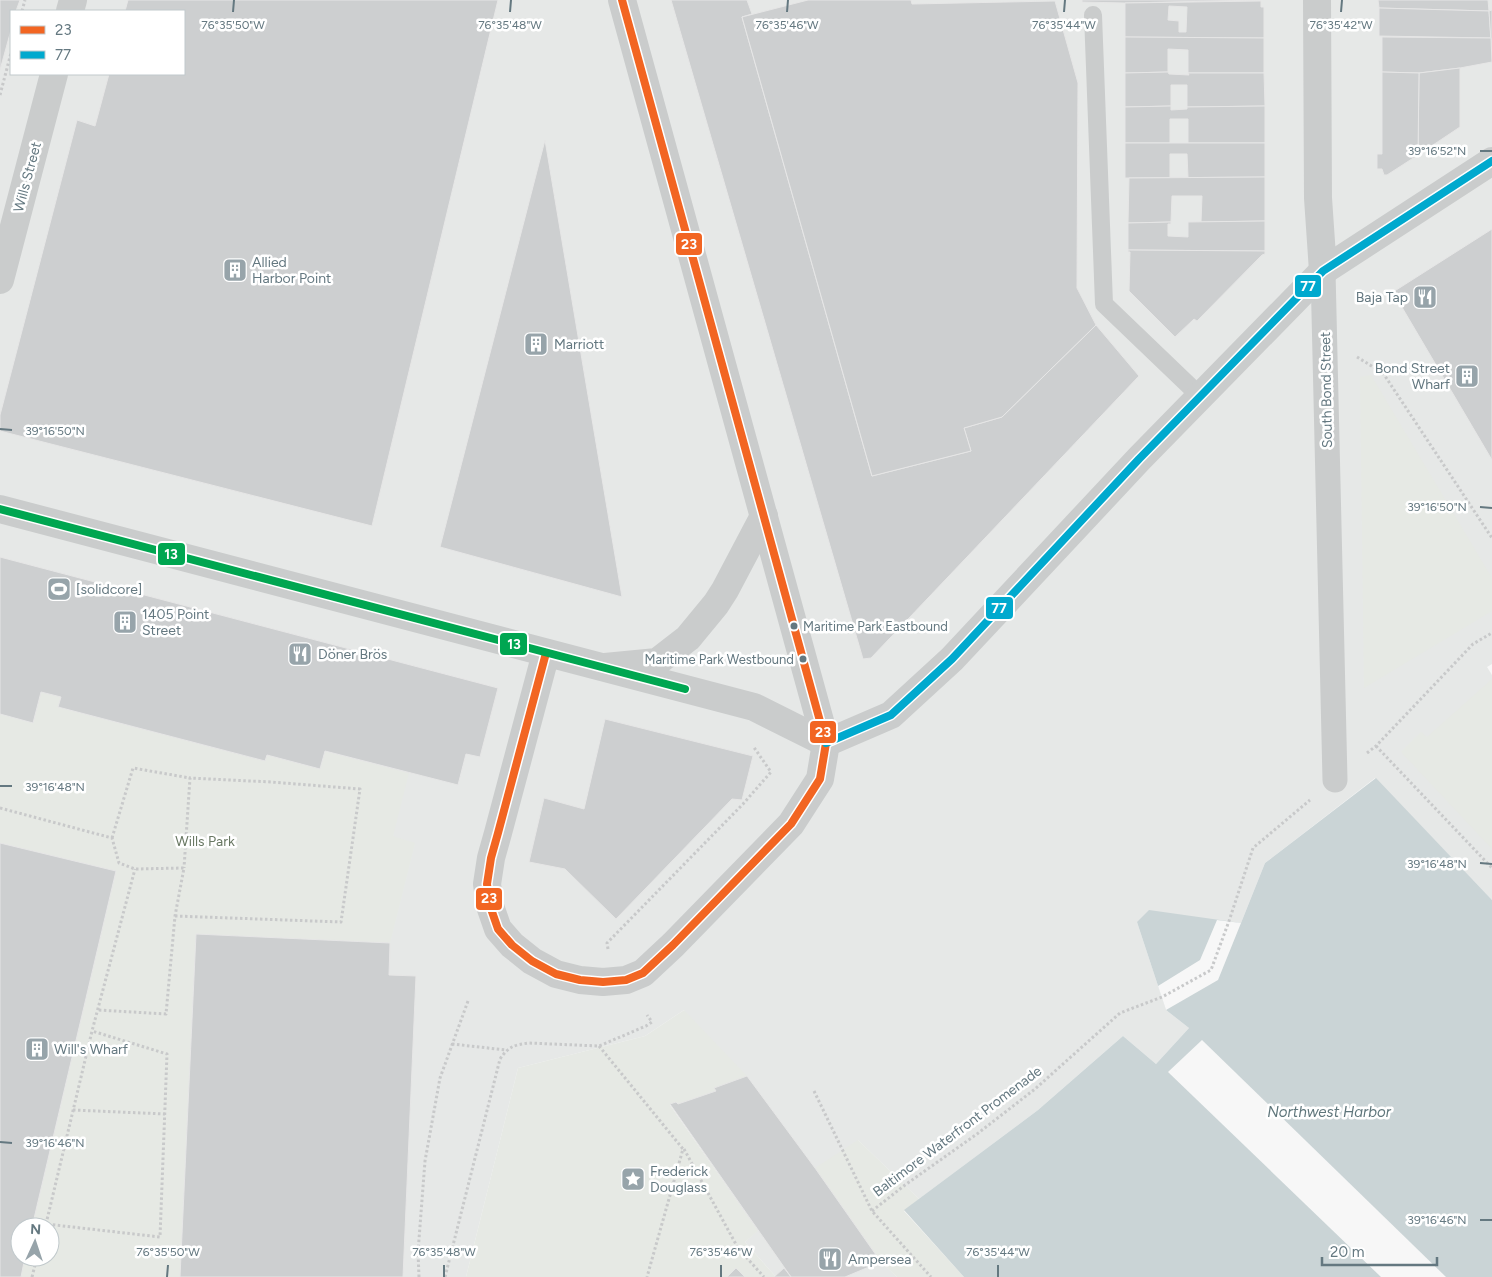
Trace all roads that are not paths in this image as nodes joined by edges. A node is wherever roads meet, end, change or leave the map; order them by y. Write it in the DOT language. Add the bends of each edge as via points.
graph roads {
  1 [pos="622,0"];
  2 [pos="1317,0"];
  3 [pos="1092,15"];
  4 [pos="54,75"];
  5 [pos="1492,161"];
  6 [pos="1323,271"];
  7 [pos="0,280"];
  8 [pos="1201,397"];
  9 [pos="0,509"];
  10 [pos="764,516"];
  11 [pos="546,653"];
  12 [pos="605,668"];
  13 [pos="826,742"];
  14 [pos="1335,780"];
  1 -- 10 [label="street"];
  2 -- 6 [label="street, South Bond Street" via="1318,198"];
  3 -- 8 [label="lane" via="1104,304"];
  4 -- 7 [label="street, Wills Street"];
  5 -- 6 [label="street"];
  6 -- 8 [label="street"];
  6 -- 14 [label="street, South Bond Street"];
  8 -- 13 [label="street" via="952,659 891,715"];
  9 -- 11 [label="street"];
  10 -- 12 [label="street" via="725,590 688,638 657,662"];
  10 -- 13 [label="street"];
  11 -- 12 [label="street"];
  11 -- 13 [label="street" via="491,858 487,884 498,929 512,946 556,974 603,982 626,980 642,973 791,824 820,779"];
  12 -- 13 [label="street" via="754,707"];
}
